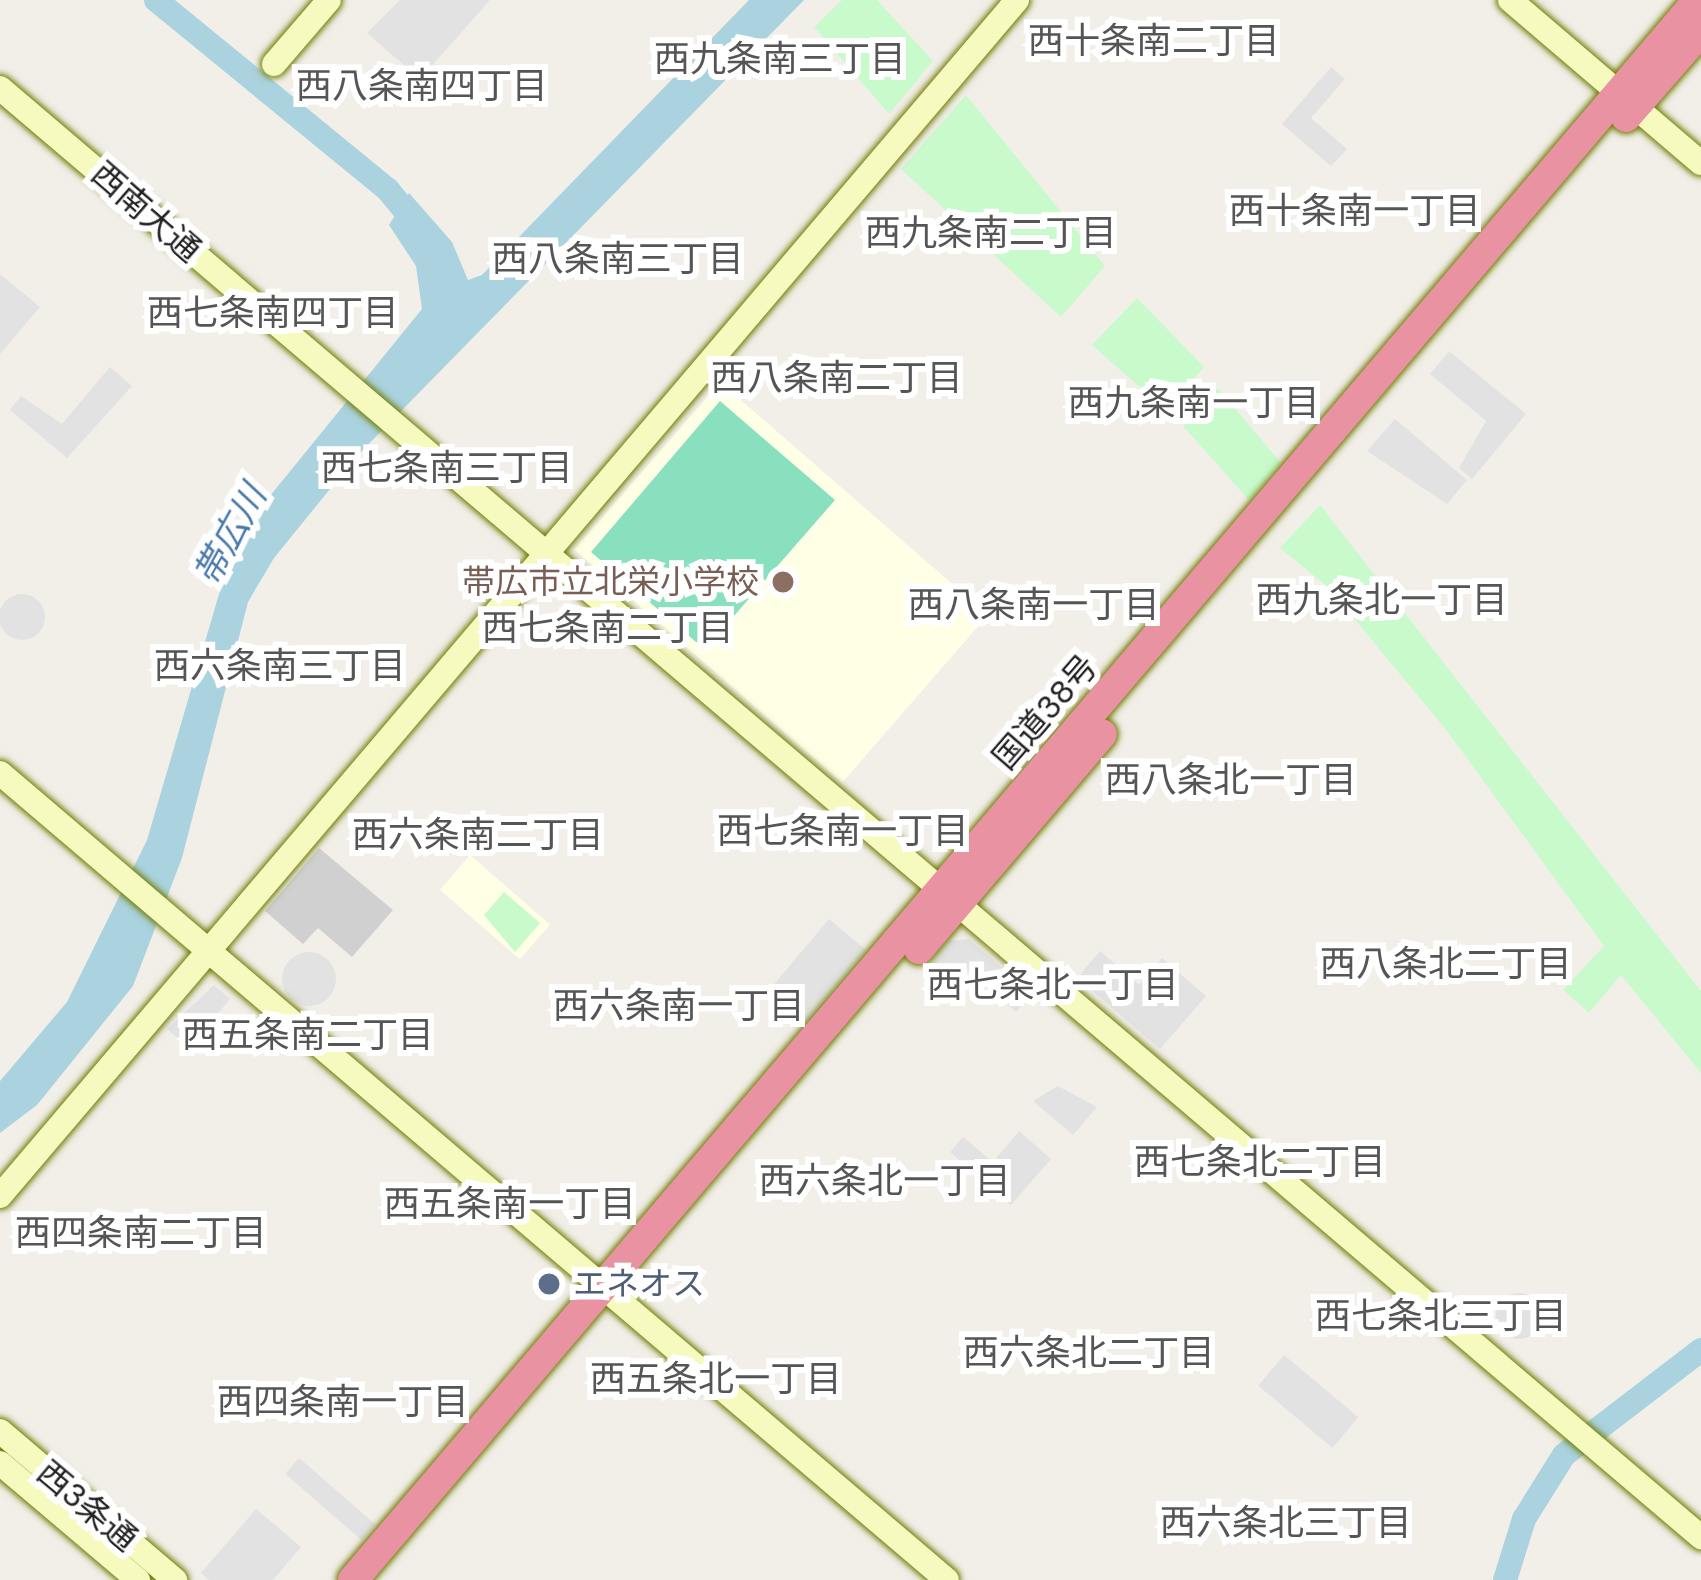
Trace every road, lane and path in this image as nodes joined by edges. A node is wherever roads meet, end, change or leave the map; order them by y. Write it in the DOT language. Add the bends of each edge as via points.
graph roads {
  1 [pos="329,0"];
  2 [pos="1017,0"];
  3 [pos="1510,0"];
  4 [pos="1698,0"];
  5 [pos="1701,31"];
  6 [pos="274,64"];
  7 [pos="0,88"];
  8 [pos="1627,100"];
  9 [pos="1701,163"];
  10 [pos="547,553"];
  11 [pos="0,773"];
  12 [pos="949,897"];
  13 [pos="208,952"];
  14 [pos="0,1196"];
  15 [pos="610,1292"];
  16 [pos="0,1431"];
  17 [pos="0,1463"];
  18 [pos="1701,1537"];
  19 [pos="138,1580"];
  20 [pos="175,1580"];
  21 [pos="353,1580"];
  22 [pos="379,1580"];
  23 [pos="947,1580"];
  1 -- 6 [label="street"];
  2 -- 10 [label="street"];
  3 -- 8 [label="street"];
  4 -- 8 [label="highway, 国道38号"];
  5 -- 8 [label="highway, 国道38号"];
  7 -- 10 [label="street, 西南大通"];
  8 -- 9 [label="street"];
  8 -- 12 [label="highway, 国道38号"];
  10 -- 12 [label="street, 西南大通"];
  10 -- 13 [label="street"];
  11 -- 13 [label="street"];
  12 -- 15 [label="highway, 国道38号"];
  12 -- 18 [label="street, 西南大通"];
  13 -- 14 [label="street"];
  13 -- 15 [label="street"];
  15 -- 21 [label="highway, 国道38号"];
  15 -- 22 [label="highway, 国道38号"];
  15 -- 23 [label="street"];
  16 -- 20 [label="street, 西3条通"];
  17 -- 19 [label="street, 西3条通"];
}
